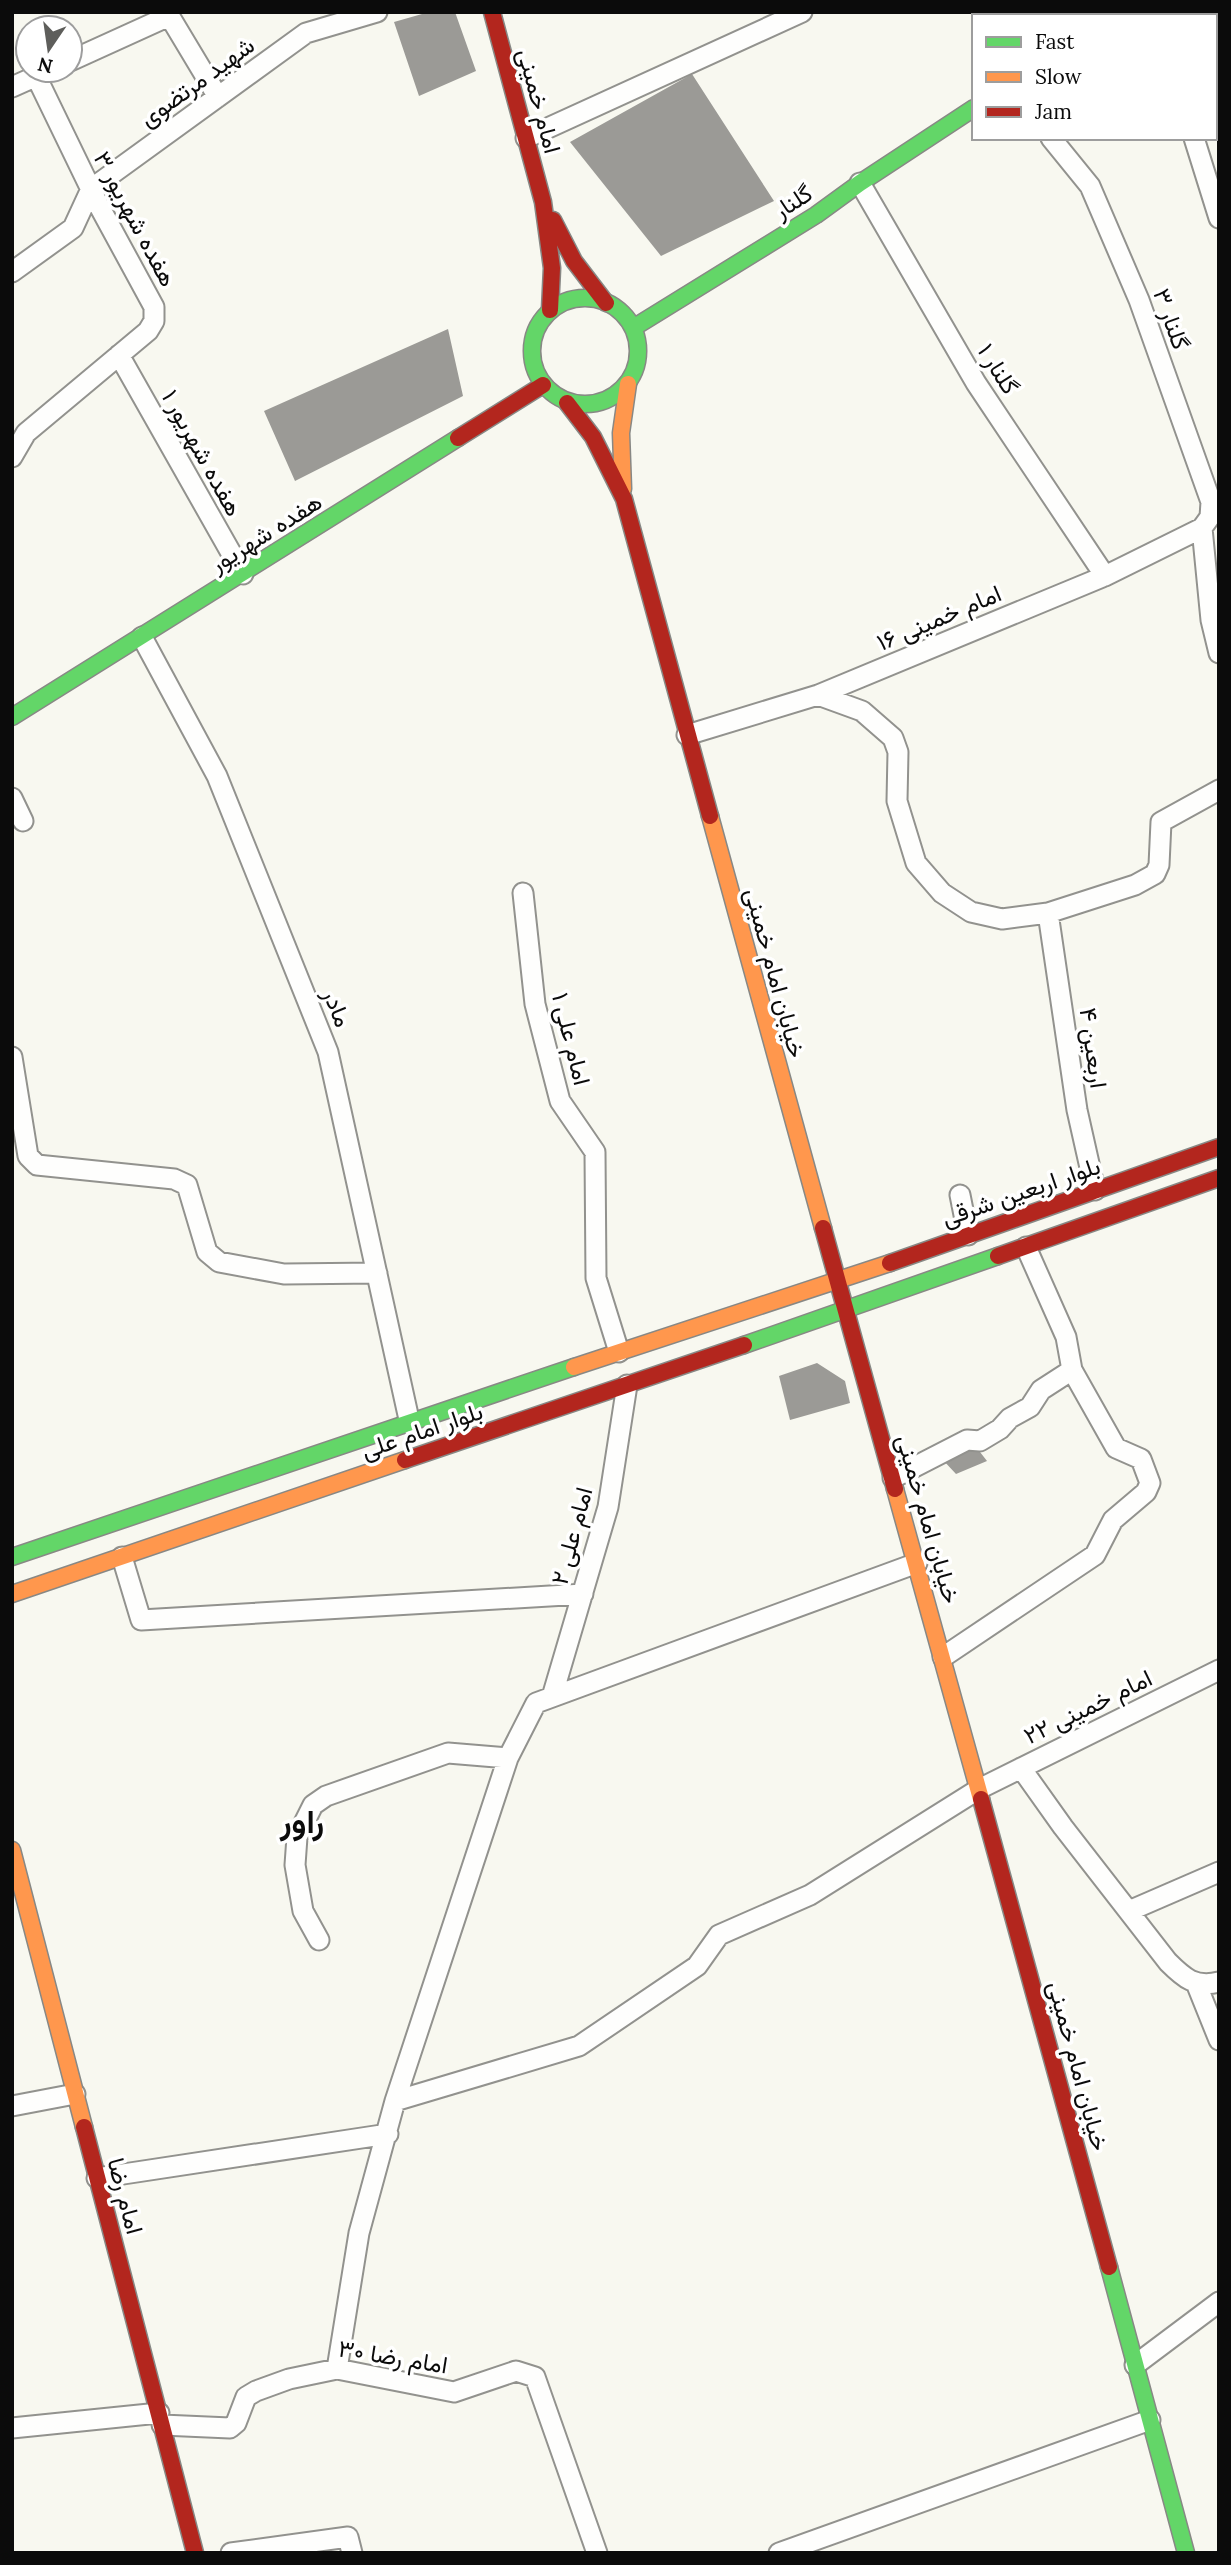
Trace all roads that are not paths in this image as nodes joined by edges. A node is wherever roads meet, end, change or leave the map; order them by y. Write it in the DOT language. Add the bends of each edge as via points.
graph roads {
  1 [pos="377,12"];
  2 [pos="492,12"];
  3 [pos="802,12"];
  4 [pos="168,14"];
  5 [pos="84,54"];
  6 [pos="48,84"];
  7 [pos="218,97"];
  8 [pos="972,109"];
  9 [pos="526,138"];
  10 [pos="1053,140"];
  11 [pos="1195,140"];
  12 [pos="860,183"];
  13 [pos="91,189"];
  14 [pos="543,202"];
  15 [pos="1219,218"];
  16 [pos="12,272"];
  17 [pos="606,303"];
  18 [pos="550,310"];
  19 [pos="633,328"];
  20 [pos="119,355"];
  21 [pos="628,384"];
  22 [pos="544,385"];
  23 [pos="567,403"];
  24 [pos="12,457"];
  25 [pos="624,499"];
  26 [pos="1210,519"];
  27 [pos="243,574"];
  28 [pos="1105,576"];
  29 [pos="142,637"];
  30 [pos="1219,653"];
  31 [pos="818,695"];
  32 [pos="12,718"];
  33 [pos="687,735"];
  34 [pos="1219,790"];
  35 [pos="12,798"];
  36 [pos="23,821"];
  37 [pos="523,893"];
  38 [pos="1048,913"];
  39 [pos="12,1057"];
  40 [pos="1219,1147"];
  41 [pos="1219,1178"];
  42 [pos="1095,1190"];
  43 [pos="960,1195"];
  44 [pos="968,1235"];
  45 [pos="1026,1247"];
  46 [pos="377,1273"];
  47 [pos="838,1281"];
  48 [pos="846,1310"];
  49 [pos="619,1352"];
  50 [pos="1072,1370"];
  51 [pos="627,1385"];
  52 [pos="410,1424"];
  53 [pos="893,1478"];
  54 [pos="12,1557"];
  55 [pos="122,1557"];
  56 [pos="917,1563"];
  57 [pos="12,1594"];
  58 [pos="583,1594"];
  59 [pos="943,1657"];
  60 [pos="1219,1670"];
  61 [pos="552,1698"];
  62 [pos="508,1758"];
  63 [pos="1021,1768"];
  64 [pos="979,1789"];
  65 [pos="12,1850"];
  66 [pos="1219,1872"];
  67 [pos="1129,1911"];
  68 [pos="319,1940"];
  69 [pos="1219,1982"];
  70 [pos="1196,1983"];
  71 [pos="1219,2040"];
  72 [pos="75,2094"];
  73 [pos="395,2101"];
  74 [pos="12,2106"];
  75 [pos="388,2134"];
  76 [pos="97,2178"];
  77 [pos="1219,2302"];
  78 [pos="1135,2365"];
  79 [pos="337,2369"];
  80 [pos="160,2419"];
  81 [pos="1150,2420"];
  82 [pos="12,2428"];
  83 [pos="195,2553"];
  84 [pos="231,2553"];
  85 [pos="352,2553"];
  86 [pos="597,2553"];
  87 [pos="779,2553"];
  88 [pos="1186,2553"];
  1 -- 7 [label="street, شهید مرتضوی" via="306,33"];
  2 -- 9 [label="main road, امام خمینی"];
  3 -- 9 [label="street"];
  4 -- 5 [label="street"];
  4 -- 7 [label="street"];
  6 -- 13 [label="street, هفده شهریور ۳"];
  7 -- 13 [label="street, شهید مرتضوی"];
  8 -- 12 [label="main road, گلنار"];
  9 -- 14 [label="main road, امام خمینی"];
  10 -- 26 [label="street, گلنار ۳" via="1090,186 1139,300 1211,502"];
  11 -- 15 [label="street"];
  12 -- 19 [label="main road, گلنار"];
  12 -- 28 [label="street, گلنار ۱" via="976,383"];
  13 -- 16 [label="street" via="74,228"];
  13 -- 20 [label="street, هفده شهریور ۳" via="154,306 154,321 148,331"];
  14 -- 17 [label="main road" via="574,261"];
  14 -- 18 [label="main road" via="552,268"];
  17 -- 18 [label="main road" via="591,298 569,300"];
  17 -- 19 [label="main road"];
  18 -- 22 [label="main road" via="535,328 530,350"];
  19 -- 21 [label="main road" via="638,363"];
  20 -- 24 [label="street, هفده شهریور ۳" via="26,433"];
  20 -- 27 [label="street, هفده شهریور ۱"];
  21 -- 23 [label="main road" via="612,398 590,405"];
  21 -- 25 [label="main road" via="621,433"];
  22 -- 23 [label="main road"];
  22 -- 27 [label="main road, هفده شهریور"];
  23 -- 25 [label="main road" via="593,438"];
  25 -- 33 [label="main road, خیابان امام خمینی"];
  26 -- 28 [label="street, امام خمینی ۱۶"];
  26 -- 30 [label="street, گلنار ۳" via="1211,620"];
  27 -- 29 [label="main road, هفده شهریور"];
  28 -- 31 [label="street, امام خمینی ۱۶"];
  29 -- 32 [label="main road, هفده شهریور"];
  29 -- 46 [label="street, مادر" via="218,776 328,1052"];
  31 -- 33 [label="street, امام خمینی ۱۶"];
  31 -- 38 [label="street" via="862,711 893,737 898,752 897,802 906,836 916,863 942,893 971,912 1002,919"];
  33 -- 47 [label="main road, خیابان امام خمینی"];
  34 -- 38 [label="street" via="1161,822 1155,874"];
  35 -- 36 [label="street"];
  37 -- 49 [label="street, امام علی ۱" via="535,1004 561,1101 595,1152 596,1278"];
  38 -- 42 [label="street, اربعین ۴" via="1077,1110"];
  39 -- 46 [label="street" via="28,1156 37,1165 174,1179 187,1185 207,1252 219,1262 284,1274"];
  40 -- 42 [label="main road, بلوار اربعین شرقی"];
  41 -- 45 [label="main road"];
  42 -- 44 [label="main road, بلوار اربعین شرقی"];
  43 -- 44 [label="street"];
  44 -- 47 [label="main road, بلوار اربعین شرقی"];
  45 -- 48 [label="main road"];
  45 -- 50 [label="street" via="1066,1336"];
  46 -- 52 [label="street, مادر"];
  47 -- 48 [label="main road, خیابان امام خمینی"];
  47 -- 49 [label="main road, بلوار امام علی"];
  48 -- 51 [label="main road, بلوار امام علی"];
  48 -- 53 [label="main road, خیابان امام خمینی"];
  49 -- 52 [label="main road, بلوار امام علی"];
  50 -- 53 [label="street" via="1041,1390 1030,1407 1000,1429 980,1441 967,1440"];
  50 -- 59 [label="street" via="1116,1448 1141,1459 1150,1483 1146,1492 1113,1520 1095,1555"];
  51 -- 55 [label="main road, بلوار امام علی"];
  51 -- 58 [label="street, امام علی ۲" via="608,1507"];
  52 -- 54 [label="main road, بلوار امام علی"];
  53 -- 56 [label="main road, خیابان امام خمینی"];
  55 -- 57 [label="main road, بلوار امام علی"];
  55 -- 58 [label="street" via="141,1620"];
  56 -- 59 [label="main road, خیابان امام خمینی"];
  56 -- 61 [label="street"];
  58 -- 61 [label="street, امام علی ۲"];
  59 -- 64 [label="main road, خیابان امام خمینی"];
  60 -- 63 [label="street, امام خمینی ۲۲"];
  61 -- 62 [label="street" via="536,1703"];
  62 -- 68 [label="street" via="448,1754 326,1796 313,1805 297,1837 295,1865 303,1911"];
  62 -- 73 [label="street"];
  63 -- 64 [label="street, امام خمینی ۲۲"];
  63 -- 67 [label="street"];
  64 -- 73 [label="street, امام خمینی ۲۲" via="810,1895 719,1935 696,1966 579,2046"];
  64 -- 78 [label="main road, خیابان امام خمینی"];
  65 -- 72 [label="main road, امام رضا"];
  66 -- 67 [label="street"];
  67 -- 70 [label="street" via="1168,1962 1187,1981"];
  69 -- 70 [label="street"];
  70 -- 71 [label="street"];
  72 -- 74 [label="street"];
  72 -- 76 [label="main road, امام رضا"];
  73 -- 75 [label="street"];
  75 -- 76 [label="street"];
  75 -- 79 [label="street" via="359,2233"];
  76 -- 80 [label="main road, امام رضا"];
  77 -- 78 [label="street"];
  78 -- 81 [label="main road, خیابان امام خمینی"];
  79 -- 80 [label="street, امام رضا ۳۰" via="256,2391 246,2397 230,2428"];
  79 -- 86 [label="street, امام رضا ۳۰" via="454,2392 516,2371 535,2378"];
  80 -- 82 [label="street"];
  80 -- 83 [label="main road, امام رضا"];
  81 -- 87 [label="street"];
  81 -- 88 [label="main road, خیابان امام خمینی"];
  84 -- 85 [label="street" via="348,2537"];
}
